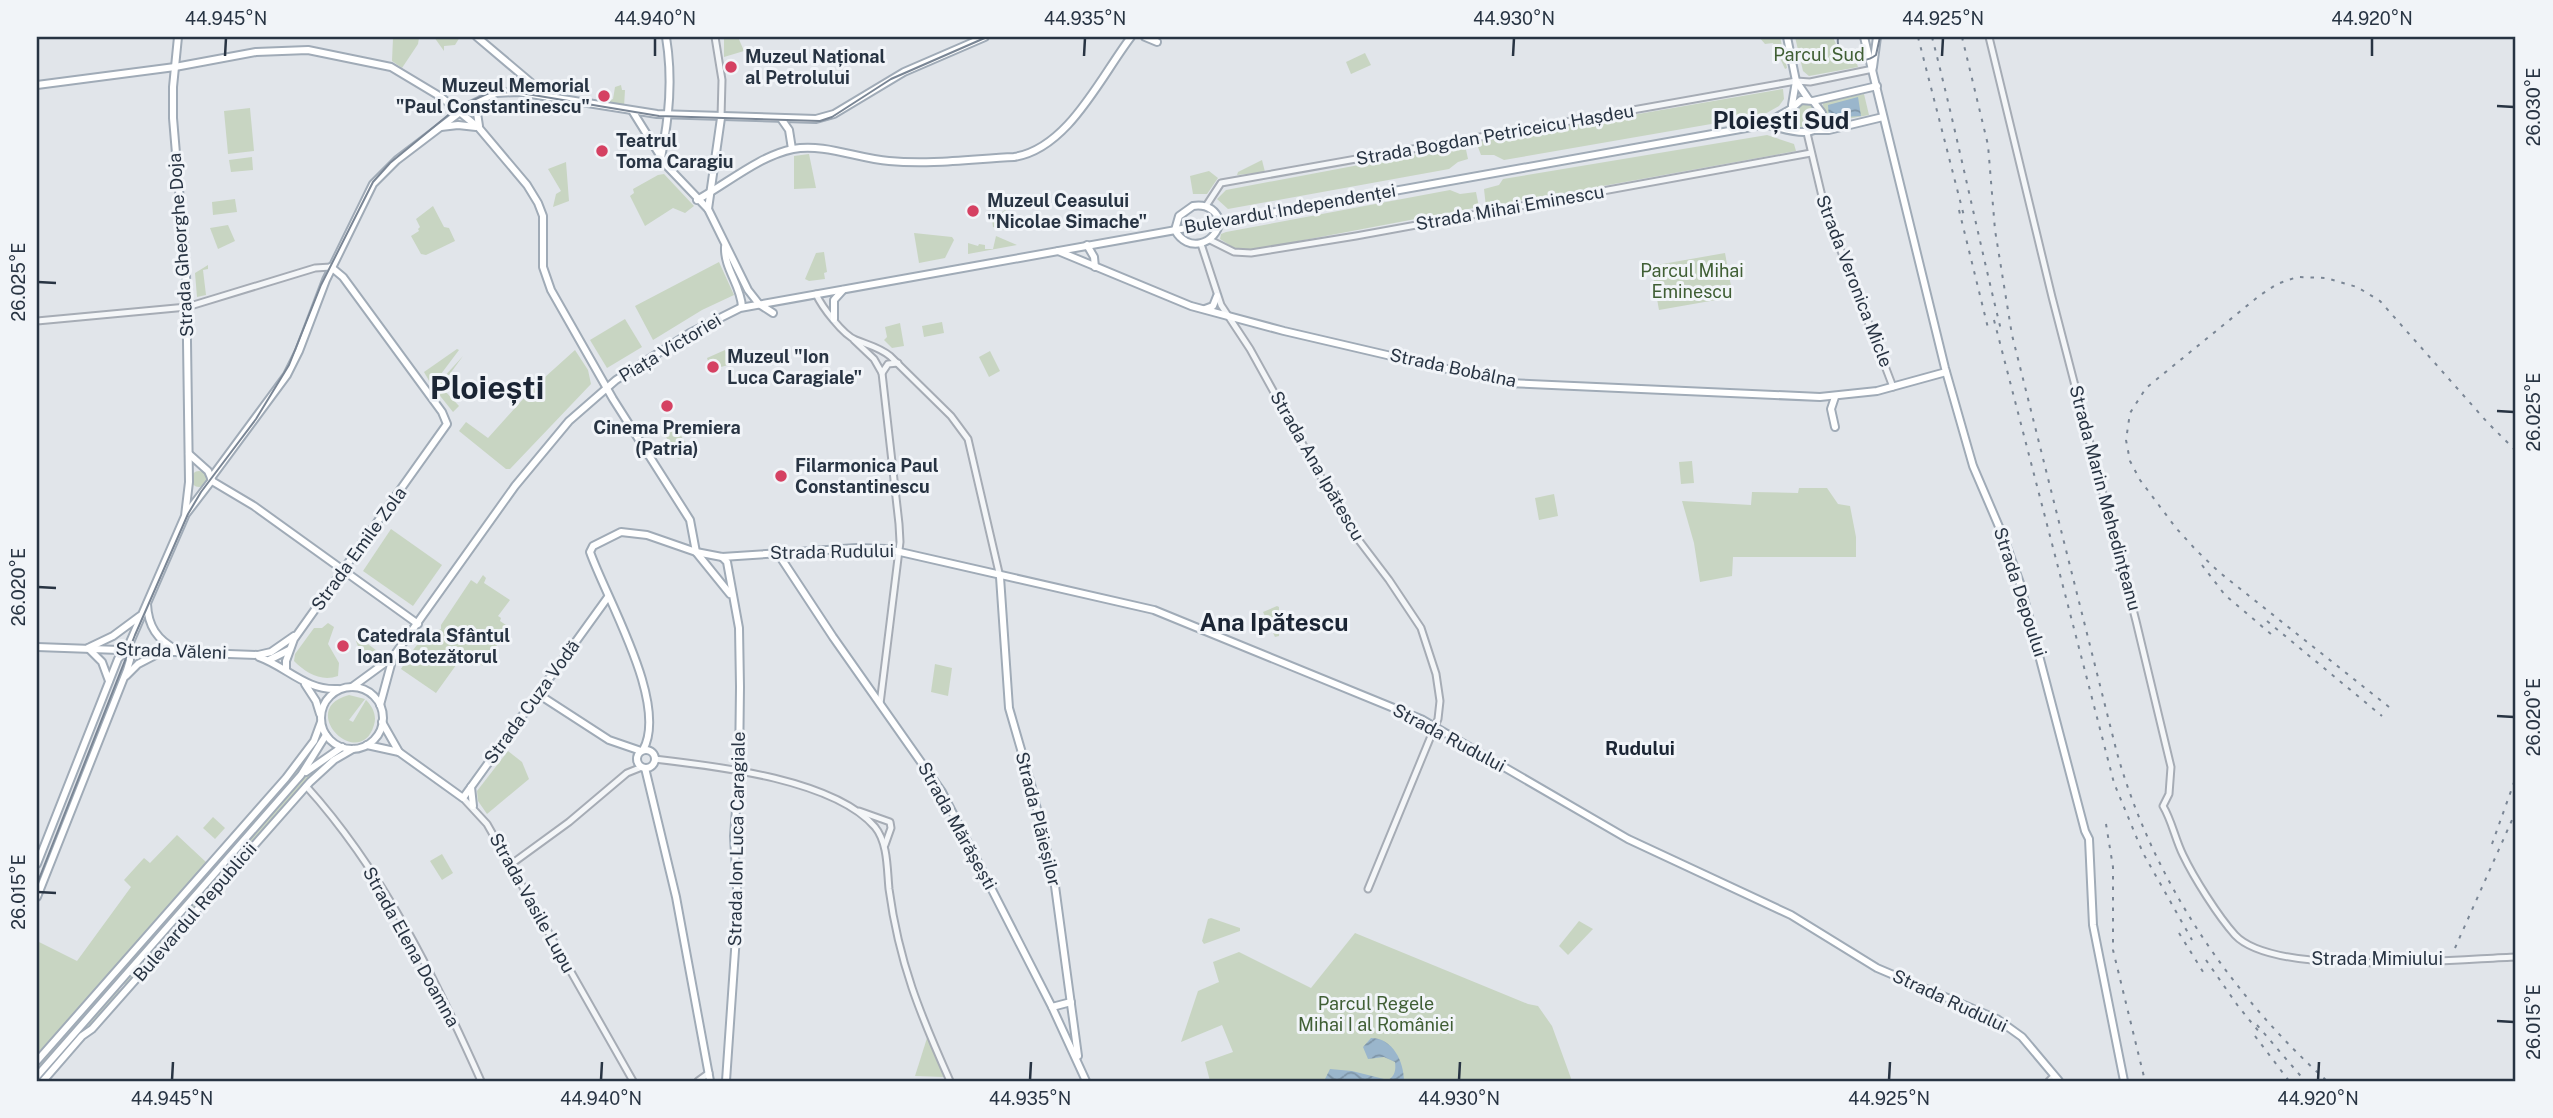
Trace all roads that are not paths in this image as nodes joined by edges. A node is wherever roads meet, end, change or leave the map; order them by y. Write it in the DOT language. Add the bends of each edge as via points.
graph roads {
  1 [pos="178,37"];
  2 [pos="477,37"];
  3 [pos="666,37"];
  4 [pos="715,37"];
  5 [pos="985,37"];
  6 [pos="1131,37"];
  7 [pos="1145,37"];
  8 [pos="1787,37"];
  9 [pos="1864,37"];
  10 [pos="1877,37"];
  11 [pos="1989,37"];
  12 [pos="1157,42"];
  13 [pos="175,67"];
  14 [pos="1873,69"];
  15 [pos="1795,81"];
  16 [pos="37,85"];
  17 [pos="1877,86"];
  18 [pos="548,97"];
  19 [pos="482,99"];
  20 [pos="1811,101"];
  21 [pos="1791,108"];
  22 [pos="633,111"];
  23 [pos="460,112"];
  24 [pos="669,115"];
  25 [pos="1777,117"];
  26 [pos="1883,117"];
  27 [pos="721,118"];
  28 [pos="782,120"];
  29 [pos="1765,124"];
  30 [pos="440,128"];
  31 [pos="480,128"];
  32 [pos="1815,130"];
  33 [pos="1797,131"];
  34 [pos="1807,133"];
  35 [pos="795,149"];
  36 [pos="1811,153"];
  37 [pos="661,158"];
  38 [pos="710,192"];
  39 [pos="697,200"];
  40 [pos="1206,206"];
  41 [pos="708,209"];
  42 [pos="1220,221"];
  43 [pos="1175,230"];
  44 [pos="1210,240"];
  45 [pos="1201,244"];
  46 [pos="725,245"];
  47 [pos="1087,245"];
  48 [pos="1057,250"];
  49 [pos="331,267"];
  50 [pos="1095,267"];
  51 [pos="843,289"];
  52 [pos="816,294"];
  53 [pos="1217,296"];
  54 [pos="759,304"];
  55 [pos="187,307"];
  56 [pos="742,307"];
  57 [pos="1203,309"];
  58 [pos="773,313"];
  59 [pos="1228,316"];
  60 [pos="834,319"];
  61 [pos="37,321"];
  62 [pos="854,340"];
  63 [pos="898,363"];
  64 [pos="1946,372"];
  65 [pos="882,373"];
  66 [pos="606,387"];
  67 [pos="1893,387"];
  68 [pos="1835,397"];
  69 [pos="1835,427"];
  70 [pos="189,454"];
  71 [pos="205,469"];
  72 [pos="189,478"];
  73 [pos="211,479"];
  74 [pos="205,489"];
  75 [pos="185,516"];
  76 [pos="899,551"];
  77 [pos="696,552"];
  78 [pos="777,552"];
  79 [pos="735,556"];
  80 [pos="720,557"];
  81 [pos="727,567"];
  82 [pos="344,570"];
  83 [pos="713,572"];
  84 [pos="1000,577"];
  85 [pos="733,598"];
  86 [pos="609,599"];
  87 [pos="147,600"];
  88 [pos="140,616"];
  89 [pos="418,624"];
  90 [pos="299,633"];
  91 [pos="37,647"];
  92 [pos="88,648"];
  93 [pos="127,649"];
  94 [pos="165,650"];
  95 [pos="289,650"];
  96 [pos="179,651"];
  97 [pos="254,655"];
  98 [pos="393,657"];
  99 [pos="268,660"];
  100 [pos="286,670"];
  101 [pos="123,680"];
  102 [pos="109,681"];
  103 [pos="304,682"];
  104 [pos="352,687"];
  105 [pos="341,689"];
  106 [pos="538,694"];
  107 [pos="880,704"];
  108 [pos="380,705"];
  109 [pos="321,718"];
  110 [pos="382,722"];
  111 [pos="1435,726"];
  112 [pos="326,735"];
  113 [pos="649,737"];
  114 [pos="367,745"];
  115 [pos="342,747"];
  116 [pos="629,748"];
  117 [pos="353,749"];
  118 [pos="642,751"];
  119 [pos="399,752"];
  120 [pos="655,759"];
  121 [pos="643,767"];
  122 [pos="739,769"];
  123 [pos="301,775"];
  124 [pos="306,786"];
  125 [pos="471,787"];
  126 [pos="453,791"];
  127 [pos="463,798"];
  128 [pos="473,806"];
  129 [pos="850,807"];
  130 [pos="884,819"];
  131 [pos="877,830"];
  132 [pos="888,832"];
  133 [pos="884,846"];
  134 [pos="37,864"];
  135 [pos="510,865"];
  136 [pos="1368,889"];
  137 [pos="37,897"];
  138 [pos="2242,941"];
  139 [pos="2516,957"];
  140 [pos="1071,1002"];
  141 [pos="1052,1007"];
  142 [pos="37,1061"];
  143 [pos="1079,1061"];
  144 [pos="709,1073"];
  145 [pos="37,1076"];
  146 [pos="2054,1080"];
  147 [pos="43,1081"];
  148 [pos="481,1081"];
  149 [pos="633,1081"];
  150 [pos="698,1081"];
  151 [pos="710,1081"];
  152 [pos="726,1081"];
  153 [pos="950,1081"];
  154 [pos="1086,1081"];
  155 [pos="2124,1081"];
  1 -- 13 [label="main road, Strada Gheorghe Doja"];
  2 -- 18 [label="main road"];
  3 -- 24 [label="main road" via="671,74"];
  4 -- 27 [label="street" via="722,80"];
  5 -- 28 [label="main road" via="894,77 834,114"];
  6 -- 35 [label="main road" via="1069,122 1026,154 909,162"];
  7 -- 12 [label="main road"];
  8 -- 15 [label="main road"];
  9 -- 14 [label="main road, Strada Depoului"];
  10 -- 14 [label="main road, Strada Depoului"];
  11 -- 138 [label="street, Strada Marin Mehedințeanu" via="2171,767 2163,806 2190,867"];
  13 -- 16 [label="main road"];
  13 -- 23 [label="main road" via="270,51 315,50 391,67"];
  13 -- 55 [label="main road, Strada Gheorghe Doja" via="173,118"];
  14 -- 15 [label="street, Strada Bogdan Petriceicu Hașdeu"];
  14 -- 17 [label="main road, Strada Depoului"];
  15 -- 20 [label="main road"];
  15 -- 21 [label="main road"];
  15 -- 25 [label="main road"];
  15 -- 40 [label="street, Strada Bogdan Petriceicu Hașdeu" via="1221,183"];
  17 -- 20 [label="main road, Bulevardul Independenței"];
  17 -- 26 [label="main road, Strada Depoului"];
  18 -- 19 [label="main road" via="506,92"];
  18 -- 22 [label="main road"];
  19 -- 23 [label="main road"];
  19 -- 31 [label="main road" via="477,113"];
  20 -- 21 [label="main road, Bulevardul Independenței" via="1801,100"];
  20 -- 32 [label="main road" via="1822,113"];
  21 -- 25 [label="main road, Bulevardul Independenței"];
  21 -- 33 [label="main road" via="1789,119"];
  22 -- 24 [label="main road"];
  22 -- 37 [label="main road"];
  23 -- 30 [label="main road"];
  23 -- 31 [label="main road"];
  24 -- 27 [label="main road"];
  24 -- 37 [label="main road"];
  25 -- 29 [label="main road, Bulevardul Independenței"];
  26 -- 32 [label="main road"];
  26 -- 64 [label="main road, Strada Depoului"];
  27 -- 28 [label="main road"];
  27 -- 38 [label="main road"];
  28 -- 35 [label="main road"];
  29 -- 33 [label="main road, Bulevardul Independenței"];
  29 -- 42 [label="main road, Bulevardul Independenței"];
  30 -- 31 [label="main road"];
  30 -- 49 [label="main road" via="373,184"];
  31 -- 66 [label="main road" via="538,203 548,284"];
  32 -- 34 [label="main road"];
  33 -- 34 [label="main road, Bulevardul Independenței"];
  34 -- 36 [label="street, Strada Veronica Micle"];
  35 -- 38 [label="main road"];
  36 -- 44 [label="street, Strada Mihai Eminescu" via="1251,253 1234,253"];
  36 -- 67 [label="street, Strada Veronica Micle" via="1825,209"];
  37 -- 39 [label="main road"];
  38 -- 39 [label="main road"];
  38 -- 41 [label="main road"];
  39 -- 41 [label="main road"];
  40 -- 42 [label="main road"];
  40 -- 43 [label="main road" via="1182,212"];
  41 -- 46 [label="main road"];
  42 -- 43 [label="main road, Bulevardul Independenței"];
  42 -- 44 [label="main road"];
  43 -- 45 [label="main road" via="1185,242"];
  43 -- 47 [label="main road, Bulevardul Independenței"];
  44 -- 45 [label="main road"];
  45 -- 53 [label="street, Strada Ana Ipătescu"];
  46 -- 54 [label="main road"];
  46 -- 56 [label="main road" via="724,258 741,294"];
  47 -- 48 [label="main road, Bulevardul Independenței"];
  47 -- 50 [label="main road"];
  48 -- 50 [label="main road, Strada Bobâlna"];
  48 -- 51 [label="main road, Bulevardul Independenței"];
  49 -- 55 [label="street"];
  49 -- 73 [label="main road" via="287,375"];
  49 -- 82 [label="main road, Strada Emile Zola" via="447,420"];
  50 -- 57 [label="main road, Strada Bobâlna"];
  51 -- 52 [label="main road, Bulevardul Independenței"];
  51 -- 60 [label="main road" via="834,300"];
  52 -- 54 [label="main road, Piața Victoriei"];
  52 -- 60 [label="street"];
  53 -- 57 [label="main road" via="1213,306"];
  53 -- 59 [label="street, Strada Ana Ipătescu"];
  54 -- 56 [label="main road, Piața Victoriei"];
  54 -- 58 [label="main road"];
  55 -- 61 [label="street"];
  55 -- 70 [label="main road, Strada Gheorghe Doja"];
  56 -- 66 [label="main road, Piața Victoriei" via="690,333"];
  57 -- 59 [label="main road, Strada Bobâlna"];
  59 -- 68 [label="main road, Strada Bobâlna" via="1507,383"];
  59 -- 111 [label="street, Strada Ana Ipătescu" via="1348,526 1420,628 1438,687"];
  60 -- 62 [label="street"];
  62 -- 63 [label="street" via="876,346"];
  62 -- 65 [label="street"];
  63 -- 65 [label="street" via="888,365"];
  63 -- 84 [label="street" via="968,439"];
  64 -- 67 [label="main road, Strada Bobâlna"];
  64 -- 155 [label="main road, Strada Depoului" via="1973,466 2020,583 2089,839 2093,925"];
  65 -- 76 [label="street"];
  66 -- 77 [label="main road" via="690,520"];
  66 -- 89 [label="main road" via="547,444"];
  67 -- 68 [label="main road, Strada Bobâlna"];
  68 -- 69 [label="main road" via="1831,409"];
  70 -- 71 [label="main road"];
  70 -- 72 [label="main road, Strada Gheorghe Doja"];
  71 -- 72 [label="main road" via="196,468"];
  71 -- 73 [label="main road"];
  72 -- 74 [label="main road" via="197,490"];
  72 -- 75 [label="main road, Strada Gheorghe Doja"];
  73 -- 74 [label="main road"];
  73 -- 82 [label="main road"];
  74 -- 75 [label="main road, Strada Gheorghe Doja"];
  75 -- 87 [label="main road, Strada Gheorghe Doja"];
  76 -- 78 [label="main road, Strada Rudului"];
  76 -- 84 [label="main road, Strada Rudului"];
  76 -- 107 [label="street"];
  77 -- 80 [label="main road"];
  77 -- 83 [label="main road, Strada Ion Luca Caragiale"];
  77 -- 86 [label="main road" via="621,531 592,547 590,553"];
  78 -- 79 [label="main road, Strada Rudului"];
  78 -- 107 [label="main road, Strada Mărășești"];
  79 -- 80 [label="main road, Strada Rudului"];
  79 -- 81 [label="main road"];
  80 -- 81 [label="main road, Strada Ion Luca Caragiale"];
  80 -- 83 [label="main road" via="711,560"];
  81 -- 83 [label="main road" via="722,574"];
  81 -- 85 [label="main road, Strada Ion Luca Caragiale"];
  82 -- 89 [label="main road"];
  82 -- 90 [label="main road, Strada Emile Zola"];
  83 -- 85 [label="main road, Strada Ion Luca Caragiale"];
  84 -- 111 [label="main road, Strada Rudului" via="1154,610"];
  84 -- 140 [label="main road, Strada Plăieșilor" via="1009,708 1054,880"];
  85 -- 122 [label="main road, Strada Ion Luca Caragiale" via="740,635"];
  86 -- 106 [label="main road, Strada Cuza Vodă"];
  86 -- 113 [label="main road" via="644,685"];
  87 -- 88 [label="main road, Strada Gheorghe Doja"];
  87 -- 96 [label="main road" via="155,632"];
  88 -- 92 [label="main road"];
  88 -- 93 [label="main road, Strada Gheorghe Doja"];
  89 -- 98 [label="main road"];
  90 -- 95 [label="main road, Strada Emile Zola"];
  90 -- 97 [label="main road, Strada Văleni" via="271,652"];
  91 -- 92 [label="main road, Strada Văleni"];
  92 -- 93 [label="main road, Strada Văleni"];
  92 -- 102 [label="main road" via="102,662"];
  93 -- 94 [label="main road, Strada Văleni"];
  93 -- 101 [label="main road, Strada Gheorghe Doja" via="130,660"];
  93 -- 102 [label="main road, Strada Gheorghe Doja"];
  94 -- 96 [label="main road, Strada Văleni"];
  94 -- 101 [label="main road" via="138,664"];
  95 -- 99 [label="main road"];
  95 -- 100 [label="main road, Strada Emile Zola"];
  96 -- 97 [label="main road, Strada Văleni"];
  97 -- 99 [label="main road"];
  98 -- 104 [label="main road"];
  98 -- 108 [label="main road"];
  99 -- 100 [label="main road"];
  100 -- 103 [label="main road"];
  101 -- 137 [label="main road, Strada Gheorghe Doja"];
  102 -- 134 [label="main road, Strada Gheorghe Doja"];
  103 -- 105 [label="main road"];
  103 -- 109 [label="main road"];
  104 -- 105 [label="main road"];
  104 -- 108 [label="main road" via="369,692"];
  105 -- 109 [label="main road" via="325,702"];
  106 -- 116 [label="main road" via="598,734"];
  106 -- 125 [label="main road, Strada Cuza Vodă"];
  107 -- 141 [label="main road, Strada Mărășești" via="942,792"];
  108 -- 110 [label="main road"];
  109 -- 112 [label="main road"];
  109 -- 142 [label="main road, Bulevardul Republicii" via="312,746 286,778"];
  110 -- 114 [label="main road"];
  110 -- 119 [label="main road, Strada Vasile Lupu"];
  111 -- 136 [label="street, Strada Ana Ipătescu"];
  111 -- 146 [label="main road, Strada Rudului" via="1628,838 1791,915 1877,968 2002,1021 2027,1043"];
  112 -- 115 [label="main road"];
  112 -- 123 [label="main road, Bulevardul Republicii"];
  113 -- 116 [label="main road"];
  113 -- 118 [label="main road"];
  114 -- 117 [label="main road"];
  114 -- 119 [label="main road, Strada Vasile Lupu"];
  115 -- 117 [label="main road"];
  115 -- 123 [label="main road, Bulevardul Republicii"];
  116 -- 118 [label="main road"];
  117 -- 124 [label="main road, Bulevardul Republicii"];
  118 -- 120 [label="main road" via="652,752"];
  118 -- 121 [label="main road" via="637,759"];
  119 -- 126 [label="main road, Strada Vasile Lupu"];
  120 -- 121 [label="main road" via="651,766"];
  120 -- 122 [label="street"];
  121 -- 135 [label="street" via="626,773"];
  121 -- 144 [label="main road" via="676,897"];
  122 -- 129 [label="street" via="815,791"];
  122 -- 152 [label="main road, Strada Ion Luca Caragiale" via="734,836 738,907"];
  123 -- 145 [label="main road, Bulevardul Republicii"];
  124 -- 147 [label="main road, Bulevardul Republicii"];
  124 -- 148 [label="street, Strada Elena Doamna" via="394,910"];
  125 -- 126 [label="main road"];
  125 -- 127 [label="main road, Strada Cuza Vodă"];
  125 -- 128 [label="main road"];
  126 -- 127 [label="main road, Strada Vasile Lupu"];
  127 -- 128 [label="street, Strada Vasile Lupu"];
  128 -- 135 [label="street, Strada Vasile Lupu"];
  129 -- 130 [label="street"];
  129 -- 131 [label="street"];
  130 -- 131 [label="street" via="878,821"];
  130 -- 132 [label="street" via="890,824"];
  131 -- 132 [label="street"];
  131 -- 133 [label="street"];
  132 -- 133 [label="street"];
  133 -- 153 [label="street" via="906,976"];
  135 -- 149 [label="street, Strada Vasile Lupu"];
  138 -- 139 [label="street, Strada Mimiului" via="2270,954 2337,961"];
  140 -- 141 [label="main road"];
  140 -- 143 [label="main road, Strada Plăieșilor"];
  141 -- 143 [label="main road, Strada Mărășești"];
  143 -- 154 [label="main road, Strada Mărășești"];
  144 -- 150 [label="street"];
  144 -- 151 [label="main road"];
}
